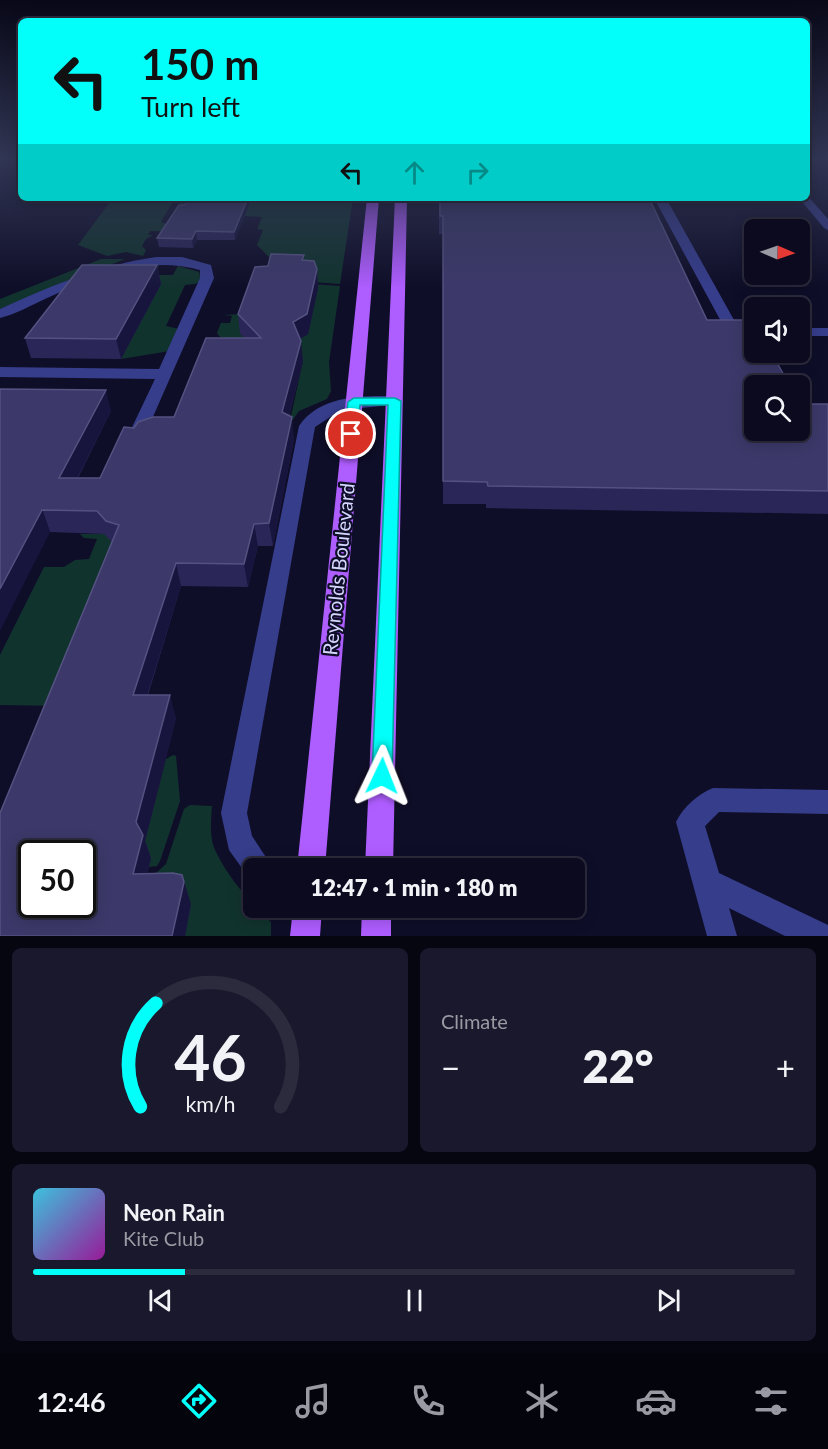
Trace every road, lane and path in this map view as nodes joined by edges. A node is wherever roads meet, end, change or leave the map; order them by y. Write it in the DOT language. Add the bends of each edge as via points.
graph roads {
  1 [pos="373,201"];
  2 [pos="401,201"];
  3 [pos="662,201"];
  4 [pos="807,201"];
  5 [pos="828,226"];
  6 [pos="0,314"];
  7 [pos="744,330"];
  8 [pos="810,332"];
  9 [pos="828,332"];
  10 [pos="0,372"];
  11 [pos="165,374"];
  12 [pos="395,401"];
  13 [pos="354,402"];
  14 [pos="133,443"];
  15 [pos="828,802"];
  16 [pos="252,858"];
  17 [pos="312,858"];
  18 [pos="379,858"];
  19 [pos="706,882"];
  20 [pos="377,918"];
  21 [pos="376,936"];
  22 [pos="722,936"];
  23 [pos="817,936"];
  1 -- 13 [label="main road, Reynolds Boulevard"];
  2 -- 12 [label="main road"];
  3 -- 7 [label="lane" via="728,322"];
  4 -- 5 [label="lane"];
  6 -- 11 [label="lane" via="114,267 137,262 194,263 206,268 207,278"];
  8 -- 9 [label="lane"];
  10 -- 11 [label="lane"];
  11 -- 14 [label="lane"];
  12 -- 13 [label="lane"];
  12 -- 18 [label="main road"];
  13 -- 16 [label="lane" via="322,412 307,426 234,813 239,841"];
  13 -- 17 [label="main road, Reynolds Boulevard"];
  15 -- 19 [label="lane" via="713,800 690,822"];
  19 -- 22 [label="lane"];
  19 -- 23 [label="lane"];
  20 -- 21 [label="main road"];
}
